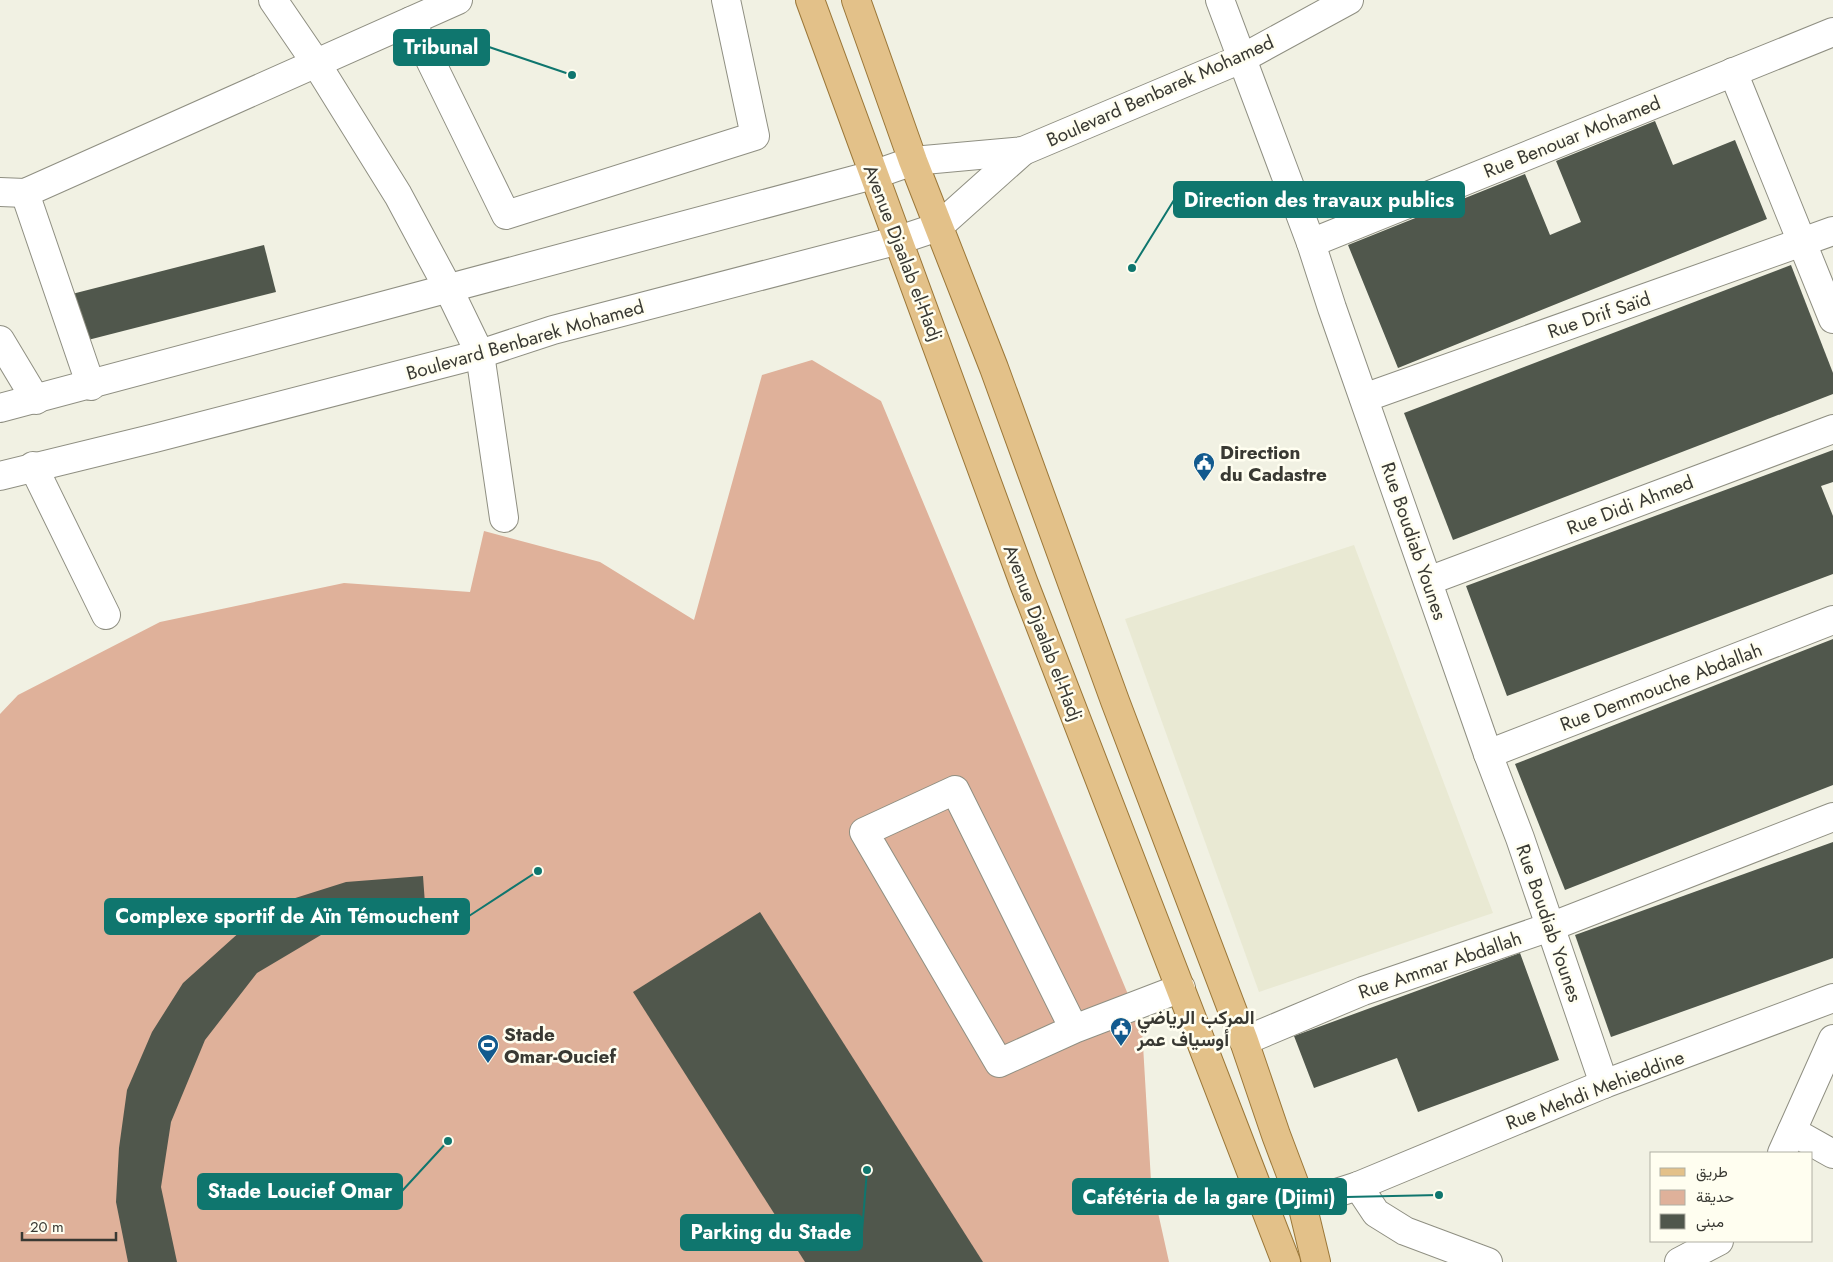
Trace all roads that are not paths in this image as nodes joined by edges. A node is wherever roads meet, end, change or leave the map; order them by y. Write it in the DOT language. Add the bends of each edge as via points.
graph roads {
  1 [pos="273,0"];
  2 [pos="458,0"];
  3 [pos="726,0"];
  4 [pos="810,0"];
  5 [pos="856,0"];
  6 [pos="1220,0"];
  7 [pos="1350,0"];
  8 [pos="412,22"];
  9 [pos="1833,32"];
  10 [pos="1241,59"];
  11 [pos="316,63"];
  12 [pos="1733,72"];
  13 [pos="1023,151"];
  14 [pos="913,161"];
  15 [pos="873,175"];
  16 [pos="13,192"];
  17 [pos="938,227"];
  18 [pos="1833,231"];
  19 [pos="900,240"];
  20 [pos="1311,242"];
  21 [pos="1802,243"];
  22 [pos="449,290"];
  23 [pos="1833,319"];
  24 [pos="0,340"];
  25 [pos="480,354"];
  26 [pos="91,386"];
  27 [pos="1364,398"];
  28 [pos="36,400"];
  29 [pos="0,408"];
  30 [pos="1833,429"];
  31 [pos="33,466"];
  32 [pos="0,476"];
  33 [pos="504,518"];
  34 [pos="1428,581"];
  35 [pos="106,615"];
  36 [pos="1833,620"];
  37 [pos="1488,754"];
  38 [pos="1833,817"];
  39 [pos="1550,927"];
  40 [pos="1181,988"];
  41 [pos="1833,998"];
  42 [pos="1074,1029"];
  43 [pos="1833,1039"];
  44 [pos="1244,1041"];
  45 [pos="1604,1084"];
  46 [pos="1787,1142"];
  47 [pos="1833,1154"];
  48 [pos="1358,1186"];
  49 [pos="1302,1204"];
  50 [pos="1717,1242"];
  51 [pos="1286,1262"];
  52 [pos="1316,1262"];
  53 [pos="1488,1262"];
  54 [pos="1680,1262"];
  1 -- 11 [label="street"];
  2 -- 8 [label="street"];
  3 -- 8 [label="street" via="756,136 506,215"];
  4 -- 15 [label="main road, Avenue Djaalab el-Hadj"];
  5 -- 14 [label="main road"];
  6 -- 10 [label="street, Rue Boudiab Younes"];
  7 -- 10 [label="street, Boulevard Benbarek Mohamed"];
  8 -- 11 [label="street"];
  9 -- 12 [label="street, Rue Benouar Mohamed"];
  10 -- 13 [label="street, Boulevard Benbarek Mohamed"];
  10 -- 20 [label="street, Rue Boudiab Younes"];
  11 -- 16 [label="street"];
  11 -- 22 [label="street" via="398,195"];
  12 -- 20 [label="street, Rue Benouar Mohamed"];
  12 -- 21 [label="street"];
  13 -- 14 [label="street, Boulevard Benbarek Mohamed"];
  13 -- 17 [label="street, Boulevard Benbarek Mohamed"];
  14 -- 15 [label="street, Boulevard Benbarek Mohamed"];
  14 -- 17 [label="main road"];
  15 -- 19 [label="main road, Avenue Djaalab el-Hadj"];
  15 -- 22 [label="street, Boulevard Benbarek Mohamed"];
  16 -- 26 [label="street"];
  17 -- 19 [label="street, Boulevard Benbarek Mohamed"];
  17 -- 44 [label="main road" via="994,368 1114,701"];
  18 -- 21 [label="street, Rue Drif Saïd"];
  19 -- 25 [label="street, Boulevard Benbarek Mohamed" via="553,330"];
  19 -- 40 [label="main road, Avenue Djaalab el-Hadj" via="1023,581"];
  20 -- 27 [label="street, Rue Boudiab Younes"];
  21 -- 23 [label="street"];
  21 -- 27 [label="street, Rue Drif Saïd"];
  22 -- 25 [label="street"];
  22 -- 26 [label="street, Boulevard Benbarek Mohamed"];
  24 -- 28 [label="street"];
  25 -- 31 [label="street, Boulevard Benbarek Mohamed"];
  25 -- 33 [label="street"];
  26 -- 28 [label="street, Boulevard Benbarek Mohamed"];
  27 -- 34 [label="street, Rue Boudiab Younes"];
  28 -- 29 [label="street, Boulevard Benbarek Mohamed"];
  30 -- 34 [label="street, Rue Didi Ahmed"];
  31 -- 32 [label="street, Boulevard Benbarek Mohamed"];
  31 -- 35 [label="street"];
  34 -- 37 [label="street, Rue Boudiab Younes"];
  36 -- 37 [label="street, Rue Demmouche Abdallah"];
  37 -- 39 [label="street, Rue Boudiab Younes"];
  38 -- 39 [label="street, Rue Ammar Abdallah"];
  39 -- 44 [label="street, Rue Ammar Abdallah" via="1363,991"];
  39 -- 45 [label="street, Rue Boudiab Younes"];
  40 -- 42 [label="street"];
  40 -- 51 [label="main road, Avenue Djaalab el-Hadj"];
  41 -- 45 [label="street, Rue Mehdi Mehieddine"];
  42 -- 42 [label="street" via="999,1063 864,832 955,790"];
  43 -- 46 [label="street"];
  44 -- 49 [label="main road"];
  45 -- 48 [label="street, Rue Mehdi Mehieddine"];
  46 -- 47 [label="street"];
  48 -- 49 [label="street, Rue Mehdi Mehieddine"];
  48 -- 53 [label="street" via="1376,1213 1404,1231"];
  49 -- 52 [label="main road"];
  50 -- 54 [label="street"];
}
